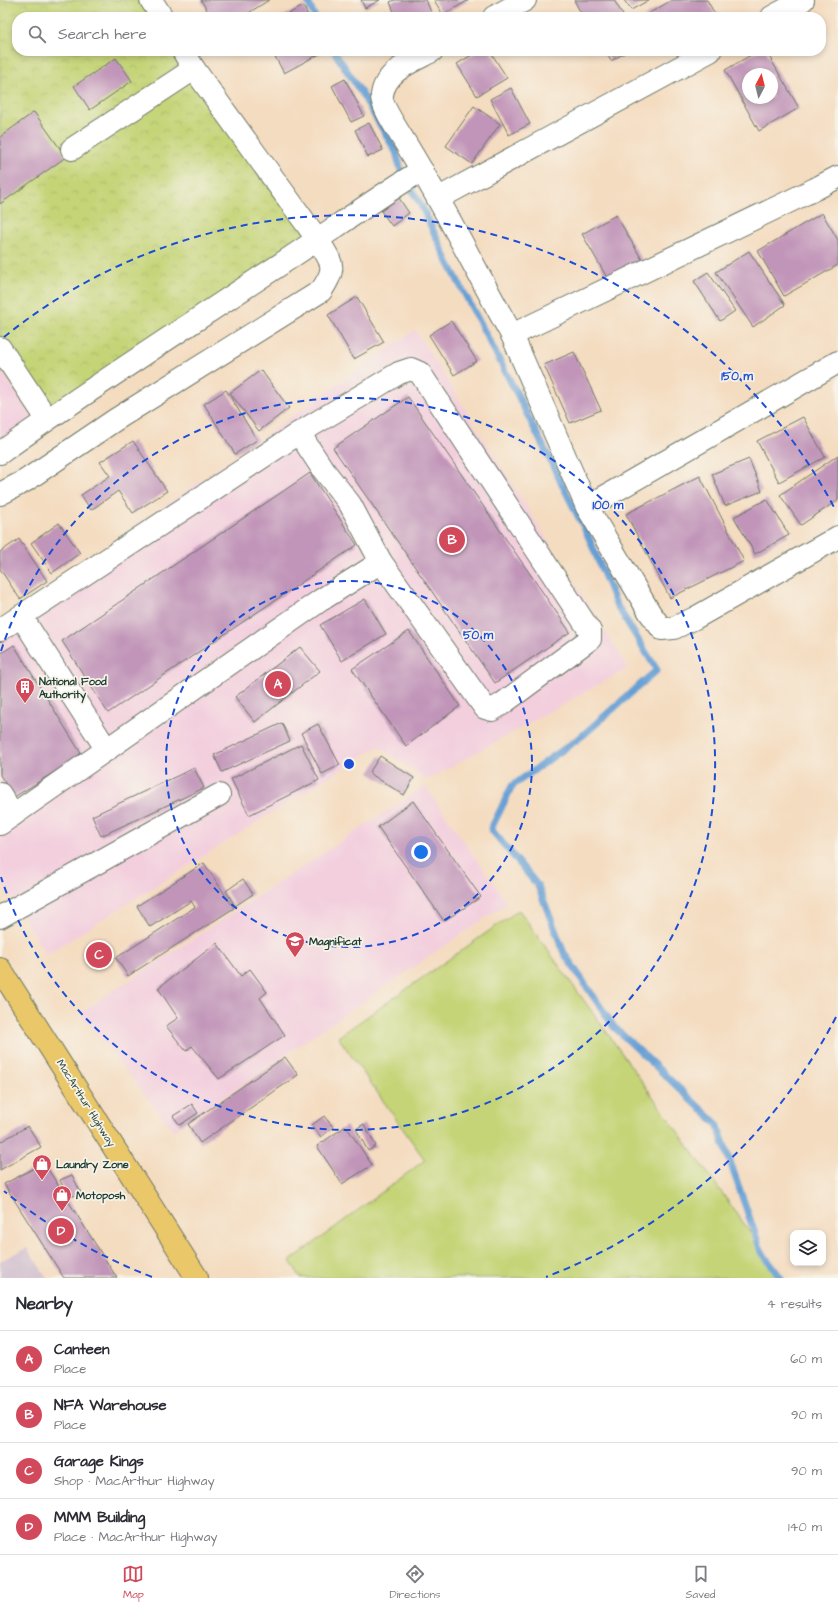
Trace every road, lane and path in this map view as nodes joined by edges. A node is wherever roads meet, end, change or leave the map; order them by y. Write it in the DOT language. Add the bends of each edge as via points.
graph roads {
  1 [pos="152,0"];
  2 [pos="525,0"];
  3 [pos="803,0"];
  4 [pos="159,12"];
  5 [pos="503,12"];
  6 [pos="781,12"];
  7 [pos="423,56"];
  8 [pos="701,56"];
  9 [pos="189,60"];
  10 [pos="72,149"];
  11 [pos="420,173"];
  12 [pos="838,177"];
  13 [pos="439,198"];
  14 [pos="318,240"];
  15 [pos="512,335"];
  16 [pos="0,348"];
  17 [pos="838,362"];
  18 [pos="47,419"];
  19 [pos="299,433"];
  20 [pos="0,453"];
  21 [pos="0,494"];
  22 [pos="587,506"];
  23 [pos="838,537"];
  24 [pos="382,562"];
  25 [pos="22,616"];
  26 [pos="0,630"];
  27 [pos="107,750"];
  28 [pos="0,794"];
  29 [pos="219,795"];
  30 [pos="7,820"];
  31 [pos="0,917"];
  32 [pos="0,969"];
  33 [pos="197,1278"];
  1 -- 4 [label="street"];
  2 -- 5 [label="street"];
  3 -- 6 [label="street"];
  7 -- 11 [label="street" via="398,70 385,83 381,97"];
  8 -- 13 [label="street"];
  9 -- 10 [label="street"];
  9 -- 14 [label="street"];
  11 -- 13 [label="street"];
  11 -- 14 [label="street" via="396,186"];
  12 -- 15 [label="street"];
  13 -- 15 [label="street"];
  14 -- 18 [label="street"];
  14 -- 21 [label="street" via="332,264 330,278 321,291 115,420 25,481"];
  15 -- 22 [label="street"];
  16 -- 18 [label="street"];
  17 -- 22 [label="street"];
  18 -- 20 [label="street"];
  19 -- 24 [label="street" via="350,504"];
  19 -- 24 [label="street" via="399,373 411,369 420,373 590,631 590,638 502,704 492,710 485,708"];
  19 -- 25 [label="street"];
  22 -- 23 [label="street" via="662,629 674,628 695,618"];
  24 -- 27 [label="street" via="321,600"];
  25 -- 26 [label="street"];
  25 -- 27 [label="street"];
  27 -- 30 [label="street"];
  28 -- 30 [label="street"];
  29 -- 31 [label="street"];
  32 -- 33 [label="highway, MacArthur Highway"];
}
